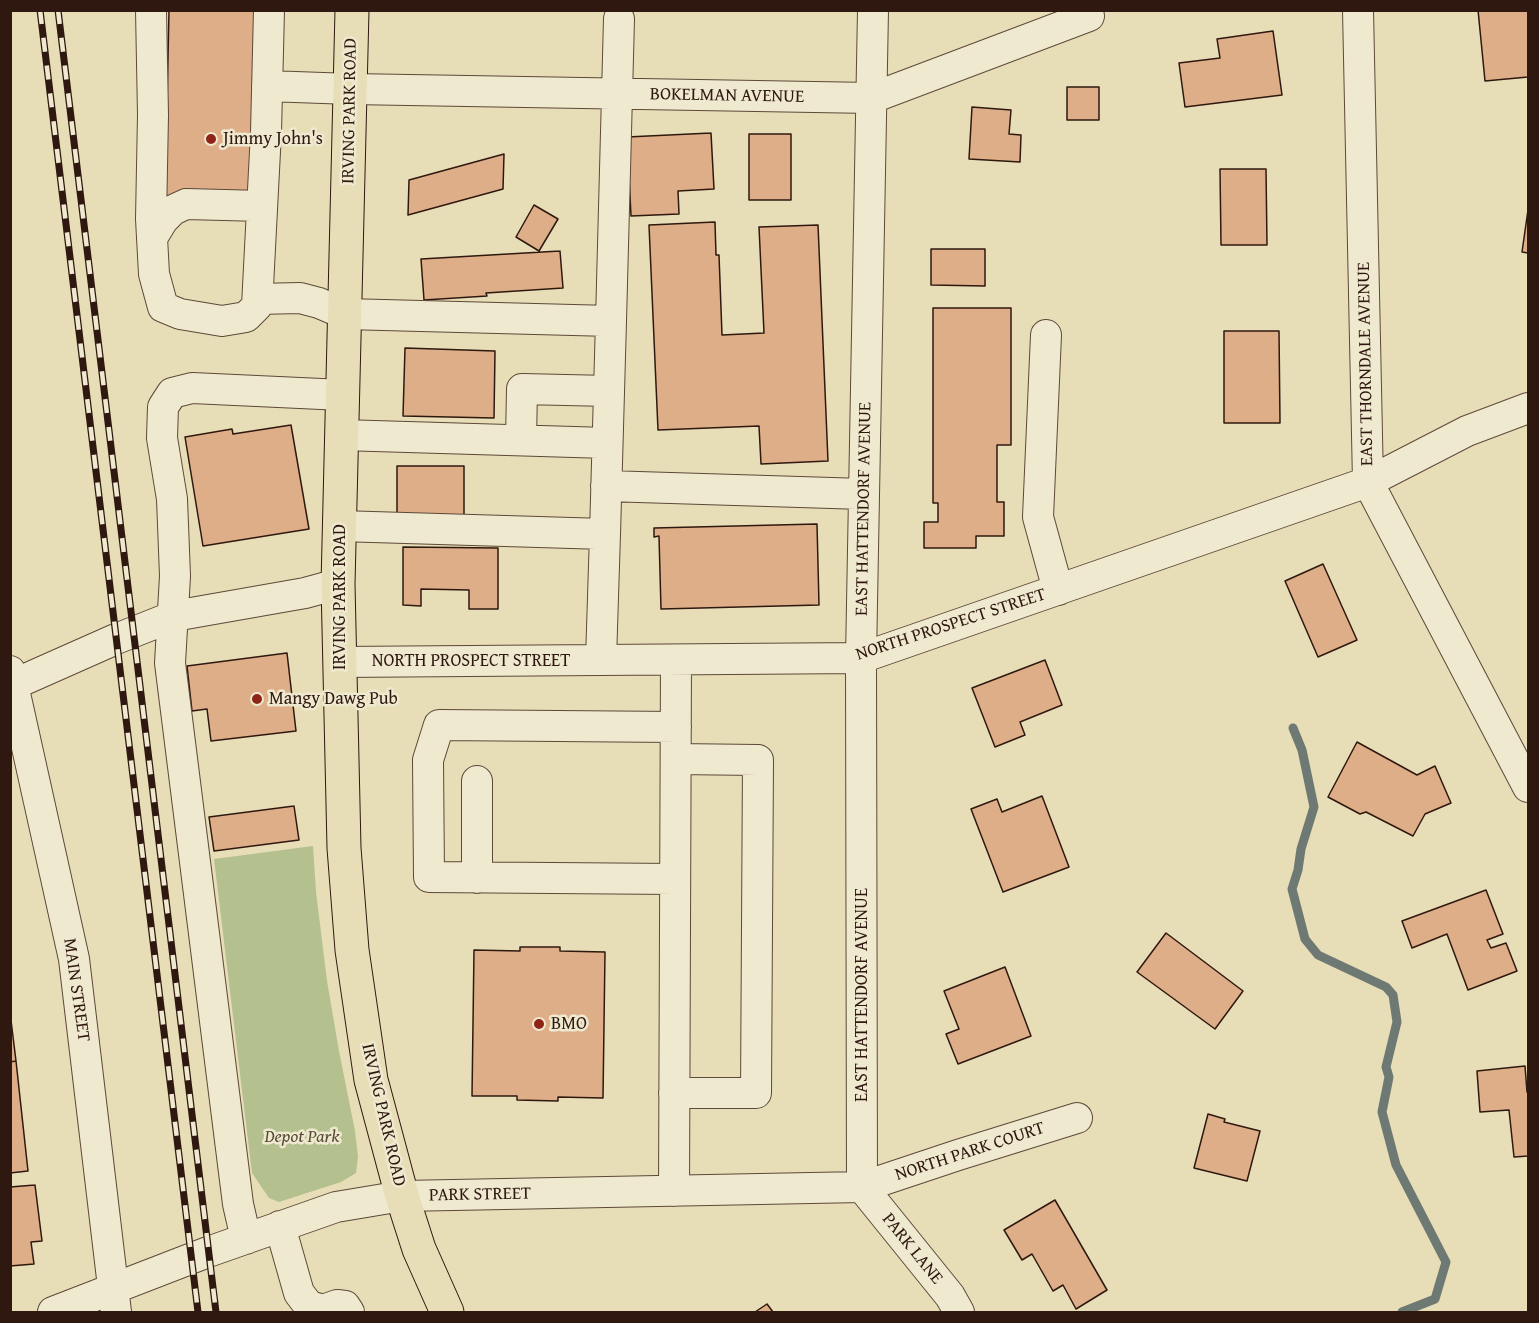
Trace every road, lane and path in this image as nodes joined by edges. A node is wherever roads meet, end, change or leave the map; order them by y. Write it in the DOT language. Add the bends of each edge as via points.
graph roads {
  1 [pos="151,10"];
  2 [pos="269,10"];
  3 [pos="352,10"];
  4 [pos="873,10"];
  5 [pos="1358,10"];
  6 [pos="1089,16"];
  7 [pos="619,19"];
  8 [pos="267,86"];
  9 [pos="351,89"];
  10 [pos="616,94"];
  11 [pos="872,99"];
  12 [pos="262,206"];
  13 [pos="152,238"];
  14 [pos="258,299"];
  15 [pos="345,314"];
  16 [pos="611,321"];
  17 [pos="1046,335"];
  18 [pos="609,391"];
  19 [pos="343,395"];
  20 [pos="1528,408"];
  21 [pos="342,435"];
  22 [pos="521,440"];
  23 [pos="607,443"];
  24 [pos="1368,482"];
  25 [pos="606,486"];
  26 [pos="864,494"];
  27 [pos="339,526"];
  28 [pos="605,534"];
  29 [pos="338,584"];
  30 [pos="1058,590"];
  31 [pos="174,616"];
  32 [pos="861,658"];
  33 [pos="601,660"];
  34 [pos="676,660"];
  35 [pos="339,662"];
  36 [pos="11,680"];
  37 [pos="676,727"];
  38 [pos="676,759"];
  39 [pos="477,781"];
  40 [pos="1528,787"];
  41 [pos="477,878"];
  42 [pos="675,879"];
  43 [pos="674,1093"];
  44 [pos="1077,1118"];
  45 [pos="862,1187"];
  46 [pos="674,1191"];
  47 [pos="402,1196"];
  48 [pos="280,1227"];
  49 [pos="246,1239"];
  50 [pos="114,1301"];
  51 [pos="53,1312"];
  52 [pos="349,1312"];
  53 [pos="447,1312"];
  54 [pos="959,1312"];
  1 -- 13 [label="street"];
  2 -- 8 [label="street"];
  3 -- 9 [label="main road, IRVING PARK ROAD"];
  4 -- 11 [label="street, EAST HATTENDORF AVENUE"];
  5 -- 24 [label="street, EAST THORNDALE AVENUE"];
  6 -- 11 [label="street, BOKELMAN AVENUE"];
  7 -- 10 [label="street"];
  8 -- 9 [label="street, BOKELMAN AVENUE"];
  8 -- 12 [label="street"];
  9 -- 10 [label="street, BOKELMAN AVENUE"];
  9 -- 15 [label="main road, IRVING PARK ROAD"];
  10 -- 11 [label="street, BOKELMAN AVENUE"];
  10 -- 16 [label="street"];
  11 -- 26 [label="street, EAST HATTENDORF AVENUE"];
  12 -- 13 [label="street" via="186,204 163,220"];
  12 -- 14 [label="street"];
  13 -- 14 [label="street" via="154,274 163,307 222,321 246,317 257,306"];
  14 -- 15 [label="street" via="300,298"];
  15 -- 16 [label="street"];
  15 -- 19 [label="main road, IRVING PARK ROAD"];
  16 -- 18 [label="street"];
  17 -- 30 [label="street" via="1038,517"];
  18 -- 22 [label="street" via="522,389"];
  18 -- 23 [label="street"];
  19 -- 21 [label="main road, IRVING PARK ROAD"];
  19 -- 31 [label="street" via="192,388 172,393 164,407 162,438 172,500"];
  20 -- 24 [label="street, NORTH PROSPECT STREET" via="1467,430"];
  21 -- 22 [label="street"];
  21 -- 27 [label="main road, IRVING PARK ROAD"];
  22 -- 23 [label="street"];
  23 -- 25 [label="street"];
  24 -- 30 [label="street, NORTH PROSPECT STREET"];
  24 -- 40 [label="street, EAST THORNDALE AVENUE"];
  25 -- 26 [label="street"];
  25 -- 28 [label="street"];
  26 -- 32 [label="street, EAST HATTENDORF AVENUE"];
  27 -- 28 [label="street"];
  27 -- 29 [label="main road, IRVING PARK ROAD"];
  28 -- 33 [label="street"];
  29 -- 31 [label="street"];
  29 -- 35 [label="main road, IRVING PARK ROAD"];
  30 -- 32 [label="street, NORTH PROSPECT STREET"];
  31 -- 36 [label="street"];
  31 -- 49 [label="street" via="170,663 238,1204"];
  32 -- 34 [label="street, NORTH PROSPECT STREET"];
  32 -- 45 [label="street, EAST HATTENDORF AVENUE"];
  33 -- 34 [label="street, NORTH PROSPECT STREET"];
  33 -- 35 [label="street, NORTH PROSPECT STREET"];
  34 -- 37 [label="street"];
  35 -- 47 [label="main road, IRVING PARK ROAD" via="344,848 352,950 371,1080"];
  36 -- 50 [label="street, MAIN STREET" via="74,959"];
  37 -- 38 [label="street"];
  37 -- 41 [label="street" via="439,725 428,760 429,877"];
  38 -- 42 [label="street"];
  38 -- 43 [label="street" via="758,760 758,784 756,1093"];
  39 -- 41 [label="street"];
  41 -- 42 [label="street"];
  42 -- 43 [label="street"];
  43 -- 46 [label="street"];
  44 -- 45 [label="street, NORTH PARK COURT"];
  45 -- 46 [label="street, PARK STREET"];
  45 -- 54 [label="street, PARK LANE"];
  46 -- 47 [label="street, PARK STREET"];
  47 -- 48 [label="street, PARK STREET" via="336,1207"];
  47 -- 53 [label="main road, IRVING PARK ROAD" via="419,1249"];
  48 -- 49 [label="street, PARK STREET"];
  48 -- 52 [label="street" via="299,1293 309,1306 323,1310 345,1306"];
  49 -- 50 [label="street, PARK STREET" via="208,1252"];
  50 -- 51 [label="street, PARK STREET"];
}
